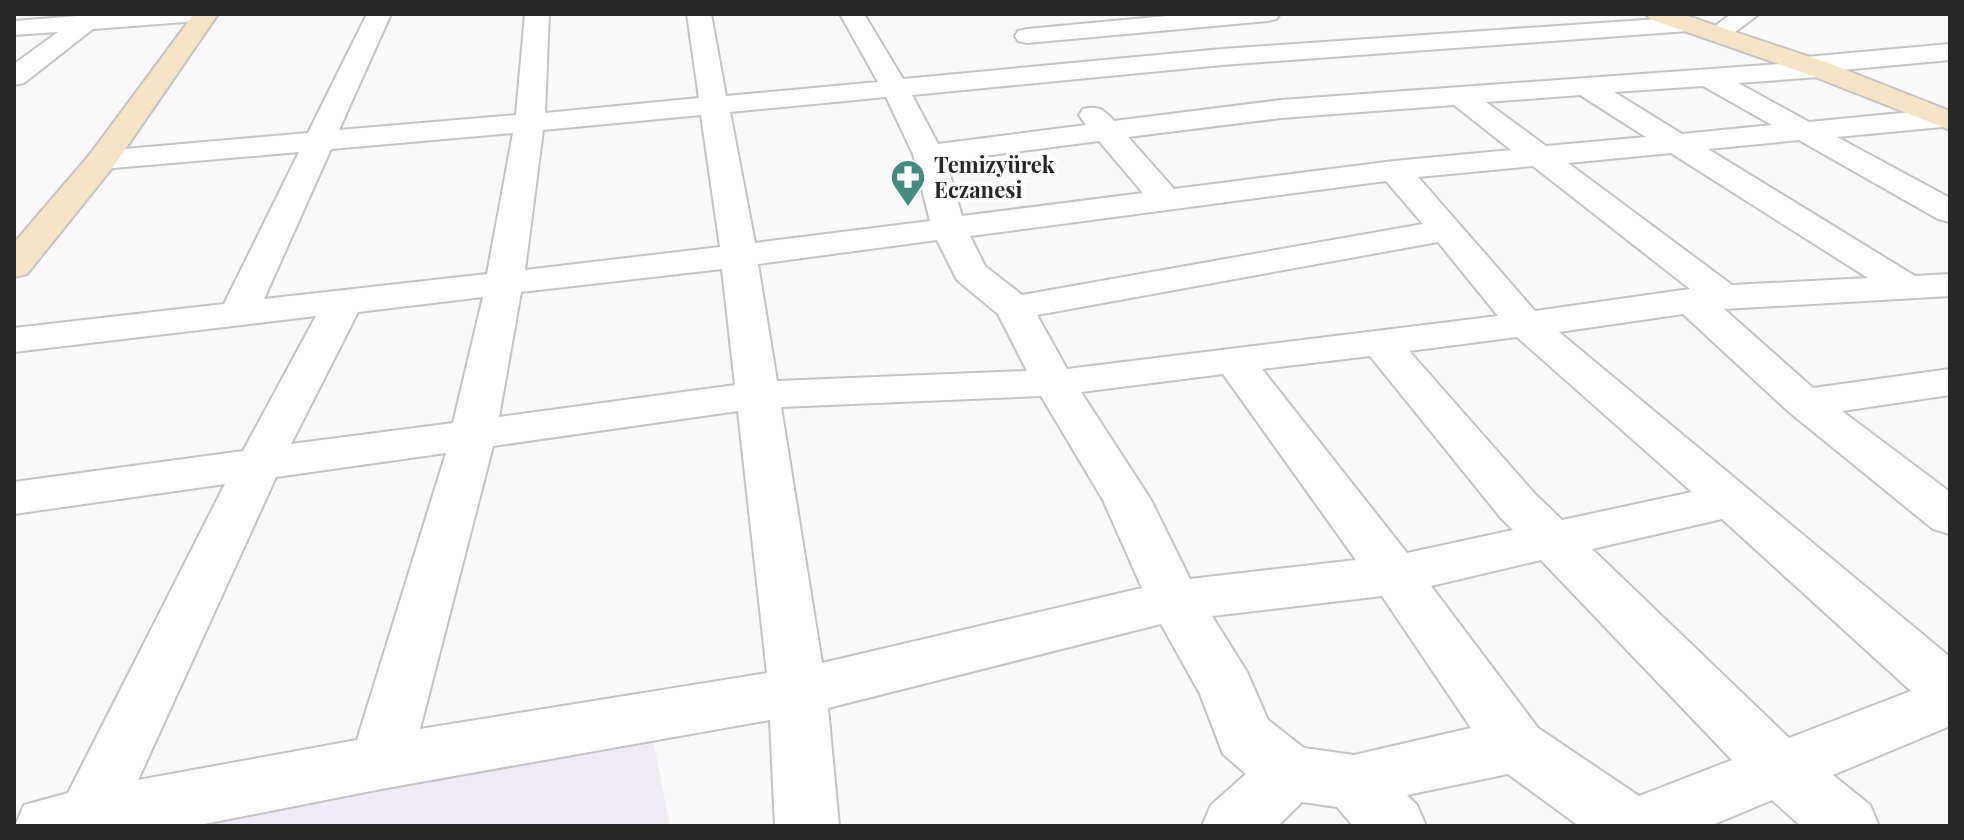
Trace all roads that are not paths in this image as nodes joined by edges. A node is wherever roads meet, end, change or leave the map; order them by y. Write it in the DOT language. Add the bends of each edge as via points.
graph roads {
  1 [pos="198,14"];
  2 [pos="206,14"];
  3 [pos="379,14"];
  4 [pos="537,14"];
  5 [pos="699,14"];
  6 [pos="852,14"];
  7 [pos="1009,14"];
  8 [pos="1268,14"];
  9 [pos="1658,14"];
  10 [pos="1747,14"];
  11 [pos="1175,18"];
  12 [pos="88,20"];
  13 [pos="1688,24"];
  14 [pos="14,28"];
  15 [pos="1717,34"];
  16 [pos="1027,36"];
  17 [pos="1950,52"];
  18 [pos="1222,57"];
  19 [pos="1813,67"];
  20 [pos="1057,73"];
  21 [pos="14,77"];
  22 [pos="1709,78"];
  23 [pos="1583,85"];
  24 [pos="895,88"];
  25 [pos="1459,95"];
  26 [pos="716,105"];
  27 [pos="1281,109"];
  28 [pos="1947,118"];
  29 [pos="529,123"];
  30 [pos="1107,131"];
  31 [pos="1807,132"];
  32 [pos="320,139"];
  33 [pos="1677,145"];
  34 [pos="928,154"];
  35 [pos="1539,158"];
  36 [pos="102,160"];
  37 [pos="1394,170"];
  38 [pos="1165,199"];
  39 [pos="1950,212"];
  40 [pos="949,229"];
  41 [pos="1446,230"];
  42 [pos="26,238"];
  43 [pos="739,256"];
  44 [pos="14,266"];
  45 [pos="503,282"];
  46 [pos="1950,285"];
  47 [pos="1906,286"];
  48 [pos="1708,299"];
  49 [pos="344,301"];
  50 [pos="1014,308"];
  51 [pos="239,313"];
  52 [pos="1523,322"];
  53 [pos="14,340"];
  54 [pos="1380,342"];
  55 [pos="1234,361"];
  56 [pos="1950,382"];
  57 [pos="1054,383"];
  58 [pos="757,395"];
  59 [pos="1804,403"];
  60 [pos="473,435"];
  61 [pos="258,465"];
  62 [pos="14,498"];
  63 [pos="1731,500"];
  64 [pos="1950,517"];
  65 [pos="1553,539"];
  66 [pos="1395,575"];
  67 [pos="1174,601"];
  68 [pos="1950,691"];
  69 [pos="798,692"];
  70 [pos="1950,701"];
  71 [pos="1517,746"];
  72 [pos="381,762"];
  73 [pos="1780,769"];
  74 [pos="1290,773"];
  75 [pos="1354,782"];
  76 [pos="68,822"];
  77 [pos="807,826"];
  78 [pos="1234,826"];
  79 [pos="1394,826"];
  80 [pos="1630,826"];
  81 [pos="1637,826"];
  82 [pos="1847,826"];
  1 -- 12 [label="street"];
  2 -- 36 [label="street"];
  3 -- 32 [label="street"];
  4 -- 29 [label="street"];
  5 -- 26 [label="street"];
  6 -- 24 [label="street"];
  7 -- 16 [label="street"];
  8 -- 11 [label="street"];
  9 -- 13 [label="street"];
  10 -- 15 [label="street"];
  11 -- 16 [label="street"];
  11 -- 18 [label="street"];
  12 -- 14 [label="street"];
  12 -- 21 [label="street"];
  13 -- 15 [label="street"];
  13 -- 18 [label="street"];
  15 -- 19 [label="street"];
  16 -- 20 [label="street"];
  17 -- 19 [label="street"];
  18 -- 20 [label="street"];
  18 -- 27 [label="street"];
  19 -- 22 [label="street"];
  19 -- 28 [label="street"];
  20 -- 24 [label="street"];
  20 -- 30 [label="street"];
  22 -- 23 [label="street"];
  22 -- 31 [label="street"];
  23 -- 25 [label="street"];
  23 -- 33 [label="street"];
  24 -- 26 [label="street"];
  24 -- 34 [label="street"];
  25 -- 27 [label="street"];
  25 -- 35 [label="street"];
  26 -- 29 [label="street"];
  26 -- 43 [label="street"];
  27 -- 30 [label="street"];
  28 -- 31 [label="street"];
  29 -- 32 [label="street"];
  29 -- 45 [label="street"];
  30 -- 34 [label="street"];
  30 -- 38 [label="street"];
  31 -- 33 [label="street"];
  31 -- 39 [label="street"];
  32 -- 36 [label="street"];
  32 -- 51 [label="street"];
  33 -- 35 [label="street"];
  33 -- 47 [label="street"];
  34 -- 40 [label="street"];
  35 -- 37 [label="street"];
  35 -- 48 [label="street"];
  36 -- 42 [label="street"];
  37 -- 38 [label="street"];
  37 -- 41 [label="street"];
  38 -- 40 [label="street"];
  40 -- 43 [label="street"];
  40 -- 50 [label="street" via="970,272"];
  41 -- 50 [label="street"];
  41 -- 52 [label="street"];
  42 -- 44 [label="street"];
  43 -- 45 [label="street"];
  43 -- 58 [label="street"];
  45 -- 49 [label="street"];
  45 -- 60 [label="street"];
  46 -- 47 [label="street"];
  47 -- 48 [label="street"];
  48 -- 52 [label="street"];
  48 -- 59 [label="street"];
  49 -- 51 [label="street"];
  49 -- 61 [label="street"];
  50 -- 57 [label="street"];
  51 -- 53 [label="street"];
  52 -- 54 [label="street"];
  52 -- 63 [label="street"];
  54 -- 55 [label="street"];
  54 -- 65 [label="street" via="1518,506"];
  55 -- 57 [label="street"];
  55 -- 66 [label="street"];
  56 -- 59 [label="street"];
  57 -- 58 [label="street"];
  57 -- 67 [label="street" via="1127,500"];
  58 -- 60 [label="street"];
  58 -- 69 [label="street"];
  59 -- 64 [label="street"];
  60 -- 61 [label="street"];
  60 -- 72 [label="street"];
  61 -- 62 [label="street"];
  61 -- 76 [label="street"];
  63 -- 65 [label="street"];
  63 -- 68 [label="street"];
  65 -- 66 [label="street"];
  65 -- 73 [label="street"];
  66 -- 67 [label="street"];
  66 -- 71 [label="street"];
  67 -- 69 [label="street"];
  67 -- 74 [label="street" via="1227,689 1244,736"];
  69 -- 72 [label="street"];
  69 -- 77 [label="street"];
  70 -- 73 [label="street"];
  71 -- 75 [label="street"];
  71 -- 80 [label="street"];
  72 -- 76 [label="street"];
  73 -- 81 [label="street"];
  73 -- 82 [label="street"];
  74 -- 75 [label="street"];
  74 -- 78 [label="street"];
  75 -- 79 [label="street"];
}
